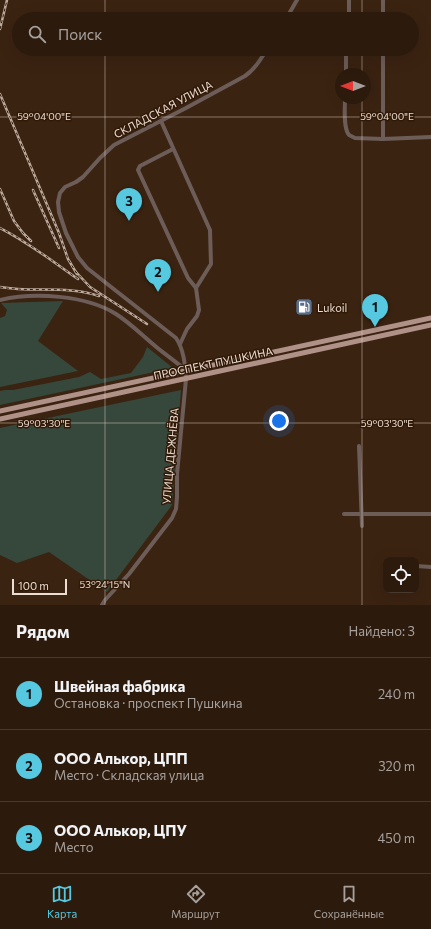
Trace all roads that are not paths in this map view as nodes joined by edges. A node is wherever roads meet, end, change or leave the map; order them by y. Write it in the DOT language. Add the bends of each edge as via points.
graph roads {
  1 [pos="297,0"];
  2 [pos="349,0"];
  3 [pos="383,0"];
  4 [pos="290,12"];
  5 [pos="349,12"];
  6 [pos="383,12"];
  7 [pos="263,56"];
  8 [pos="346,56"];
  9 [pos="383,56"];
  10 [pos="346,68"];
  11 [pos="345,104"];
  12 [pos="161,121"];
  13 [pos="431,137"];
  14 [pos="383,139"];
  15 [pos="173,149"];
  16 [pos="196,288"];
  17 [pos="0,300"];
  18 [pos="431,318"];
  19 [pos="431,325"];
  20 [pos="180,344"];
  21 [pos="185,371"];
  22 [pos="186,379"];
  23 [pos="0,411"];
  24 [pos="0,419"];
  25 [pos="360,446"];
  26 [pos="344,514"];
  27 [pos="362,514"];
  28 [pos="431,514"];
  29 [pos="362,526"];
  30 [pos="419,566"];
  31 [pos="431,566"];
  32 [pos="102,605"];
  1 -- 4 [label="street"];
  2 -- 5 [label="street"];
  3 -- 6 [label="street"];
  7 -- 12 [label="street, СКЛАДСКАЯ УЛИЦА" via="245,76"];
  8 -- 10 [label="street"];
  9 -- 14 [label="street"];
  11 -- 14 [label="street" via="345,121 349,134 355,138"];
  12 -- 15 [label="street"];
  12 -- 20 [label="street, СКЛАДСКАЯ УЛИЦА" via="114,145 83,177 65,187 60,193 58,212 78,257 87,268 176,338"];
  13 -- 14 [label="street"];
  15 -- 16 [label="street" via="210,230 211,264"];
  15 -- 16 [label="street" via="140,166 138,170 188,278"];
  16 -- 20 [label="street" via="199,310"];
  17 -- 21 [label="street" via="61,297 93,304 116,314"];
  18 -- 21 [label="main road, ПРОСПЕКТ ПУШКИНА"];
  19 -- 22 [label="main road, ПРОСПЕКТ ПУШКИНА"];
  20 -- 21 [label="street"];
  21 -- 22 [label="street, УЛИЦА ДЕЖНЁВА"];
  21 -- 23 [label="main road, ПРОСПЕКТ ПУШКИНА"];
  22 -- 24 [label="main road, ПРОСПЕКТ ПУШКИНА"];
  22 -- 32 [label="street, УЛИЦА ДЕЖНЁВА" via="176,509 172,518 129,574"];
  25 -- 27 [label="street"];
  26 -- 27 [label="street"];
  27 -- 28 [label="street"];
  27 -- 29 [label="street"];
  30 -- 31 [label="street"];
}
